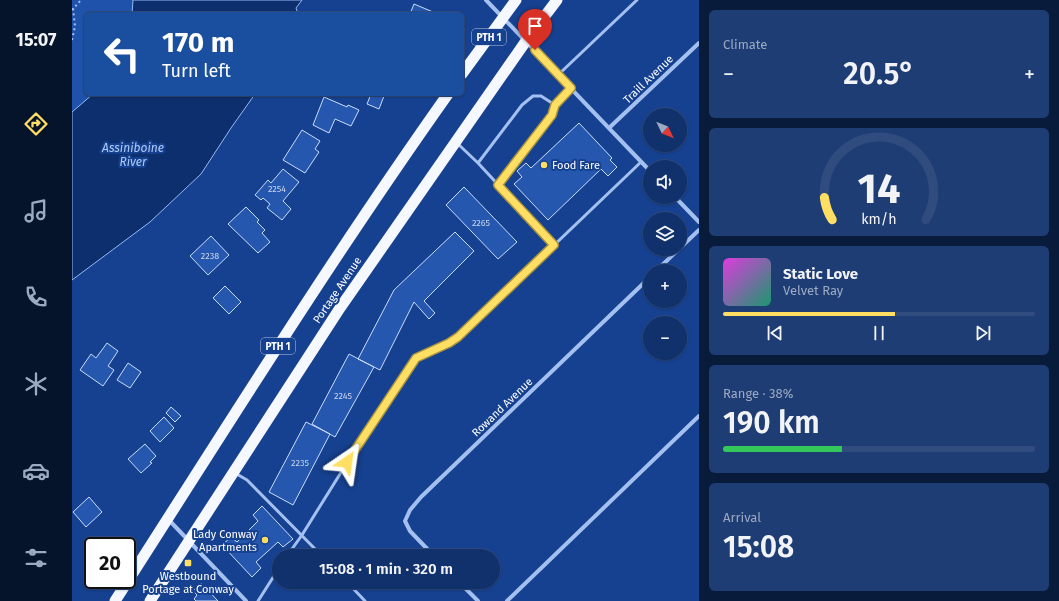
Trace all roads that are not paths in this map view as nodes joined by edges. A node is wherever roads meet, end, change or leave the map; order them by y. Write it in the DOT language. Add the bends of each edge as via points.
graph roads {
  1 [pos="486,0"];
  2 [pos="516,0"];
  3 [pos="557,0"];
  4 [pos="637,0"];
  5 [pos="503,18"];
  6 [pos="526,41"];
  7 [pos="699,43"];
  8 [pos="464,71"];
  9 [pos="558,75"];
  10 [pos="571,88"];
  11 [pos="447,96"];
  12 [pos="555,105"];
  13 [pos="609,128"];
  14 [pos="456,142"];
  15 [pos="641,162"];
  16 [pos="478,163"];
  17 [pos="498,185"];
  18 [pos="682,204"];
  19 [pos="699,222"];
  20 [pos="699,230"];
  21 [pos="687,241"];
  22 [pos="554,245"];
  23 [pos="672,256"];
  24 [pos="663,264"];
  25 [pos="643,284"];
  26 [pos="699,416"];
  27 [pos="233,472"];
  28 [pos="167,518"];
  29 [pos="302,535"];
  30 [pos="189,541"];
  31 [pos="292,549"];
  32 [pos="315,549"];
  33 [pos="427,549"];
  34 [pos="272,579"];
  35 [pos="354,589"];
  36 [pos="466,589"];
  37 [pos="114,601"];
  38 [pos="150,601"];
  39 [pos="246,601"];
  40 [pos="258,601"];
  41 [pos="365,601"];
  42 [pos="478,601"];
  43 [pos="507,601"];
  1 -- 5 [label="street"];
  2 -- 5 [label="highway, PTH 1"];
  3 -- 6 [label="highway, Portage Avenue / PTH 1"];
  4 -- 9 [label="lane"];
  5 -- 6 [label="street"];
  5 -- 8 [label="highway, PTH 1"];
  6 -- 9 [label="street"];
  6 -- 14 [label="highway, Portage Avenue / PTH 1"];
  7 -- 13 [label="street, Traill Avenue"];
  9 -- 10 [label="street"];
  10 -- 12 [label="lane"];
  10 -- 13 [label="street"];
  11 -- 28 [label="highway, Portage Avenue / PTH 1" via="361,218"];
  12 -- 16 [label="lane" via="541,96 532,96 522,105"];
  12 -- 17 [label="lane" via="552,115"];
  13 -- 15 [label="street"];
  14 -- 16 [label="lane"];
  14 -- 27 [label="highway, Portage Avenue / PTH 1" via="340,308"];
  15 -- 22 [label="lane"];
  16 -- 17 [label="lane"];
  17 -- 22 [label="lane"];
  18 -- 19 [label="street"];
  20 -- 21 [label="street"];
  22 -- 29 [label="lane" via="458,337 416,358"];
  23 -- 24 [label="street"];
  25 -- 33 [label="street, Rowand Avenue" via="410,510 404,521"];
  26 -- 43 [label="street"];
  27 -- 29 [label="lane" via="247,480"];
  27 -- 30 [label="highway, Portage Avenue / PTH 1"];
  28 -- 30 [label="street"];
  28 -- 37 [label="highway, Portage Avenue / PTH 1"];
  29 -- 31 [label="lane"];
  29 -- 32 [label="lane"];
  30 -- 38 [label="highway, Portage Avenue / PTH 1"];
  30 -- 39 [label="street"];
  34 -- 40 [label="lane"];
  35 -- 41 [label="lane"];
  36 -- 42 [label="street"];
}
